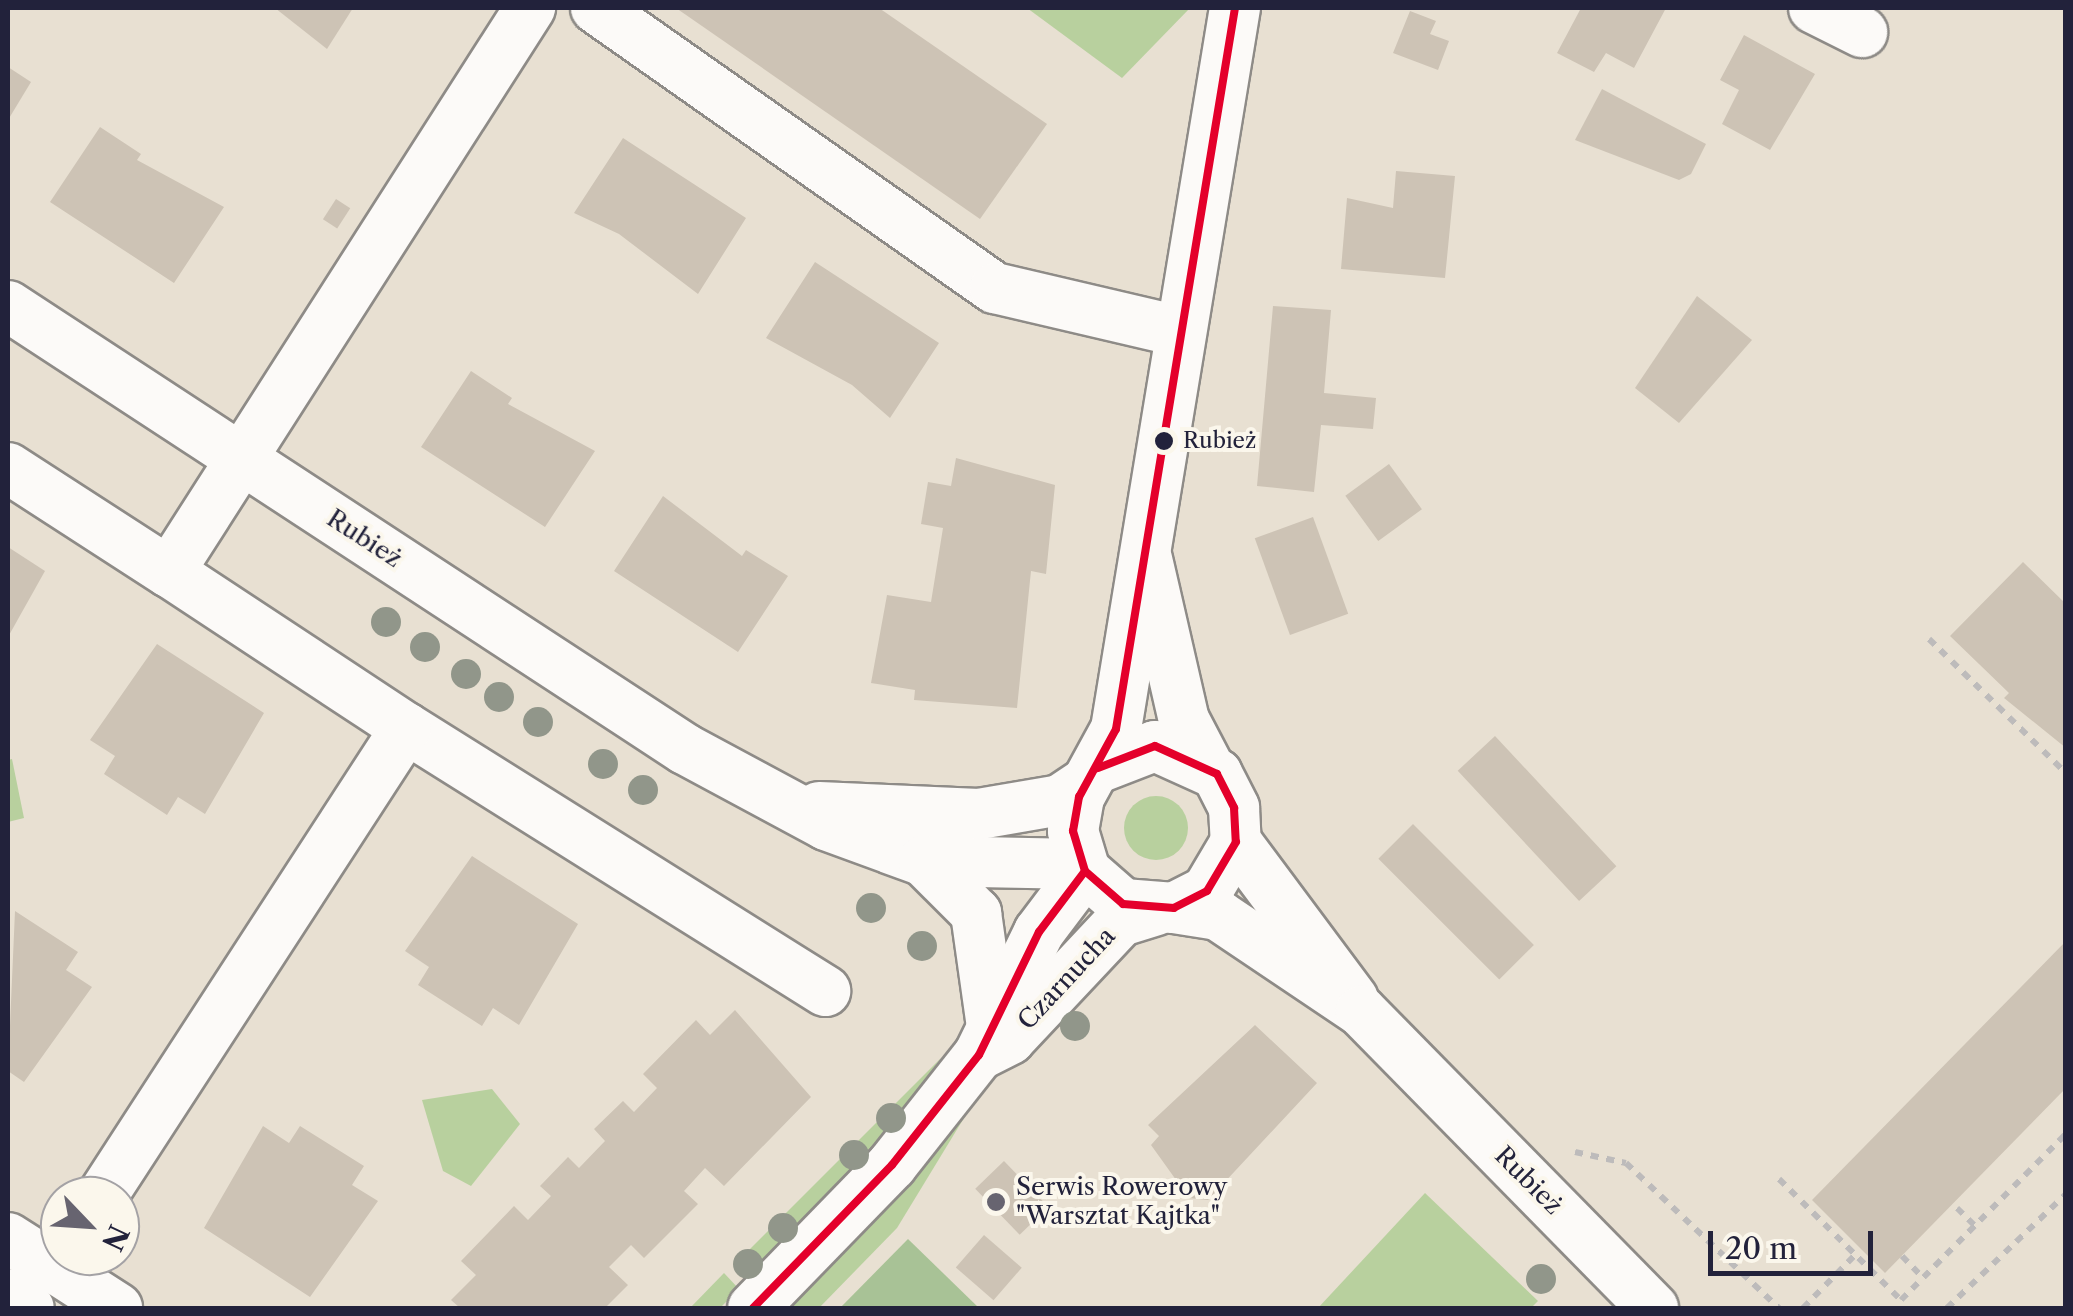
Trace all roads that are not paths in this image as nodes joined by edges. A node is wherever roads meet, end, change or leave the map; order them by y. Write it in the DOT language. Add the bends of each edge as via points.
graph roads {
  1 [pos="530,8"];
  2 [pos="596,8"];
  3 [pos="1235,8"];
  4 [pos="1814,8"];
  5 [pos="1862,32"];
  6 [pos="8,306"];
  7 [pos="1178,331"];
  8 [pos="241,459"];
  9 [pos="8,468"];
  10 [pos="1148,559"];
  11 [pos="169,572"];
  12 [pos="406,728"];
  13 [pos="1206,764"];
  14 [pos="1092,775"];
  15 [pos="794,807"];
  16 [pos="1236,842"];
  17 [pos="924,861"];
  18 [pos="1083,867"];
  19 [pos="1165,909"];
  20 [pos="825,992"];
  21 [pos="1361,1012"];
  22 [pos="985,1038"];
  23 [pos="115,1176"];
  24 [pos="8,1238"];
  25 [pos="49,1278"];
  26 [pos="8,1294"];
  27 [pos="117,1308"];
  28 [pos="753,1308"];
  29 [pos="1653,1308"];
  1 -- 8 [label="street"];
  2 -- 7 [label="street" via="995,288"];
  3 -- 7 [label="street"];
  4 -- 5 [label="street"];
  6 -- 8 [label="street, Rubież"];
  7 -- 10 [label="street"];
  8 -- 11 [label="street"];
  8 -- 15 [label="street, Rubież" via="685,749"];
  9 -- 11 [label="street"];
  10 -- 13 [label="street" via="1184,720"];
  10 -- 14 [label="street" via="1128,618 1115,737"];
  11 -- 12 [label="street"];
  12 -- 20 [label="street"];
  12 -- 23 [label="street"];
  13 -- 14 [label="street" via="1155,746"];
  13 -- 16 [label="street" via="1232,799"];
  14 -- 15 [label="street, Rubież" via="1060,800 979,814"];
  14 -- 18 [label="street" via="1074,814"];
  15 -- 17 [label="street, Rubież"];
  16 -- 19 [label="street" via="1221,876"];
  16 -- 21 [label="street, Rubież" via="1328,955"];
  17 -- 18 [label="street, Rubież"];
  17 -- 22 [label="street" via="976,914"];
  18 -- 19 [label="street" via="1123,904"];
  18 -- 22 [label="street, Czarnucha"];
  19 -- 21 [label="street, Rubież" via="1218,914"];
  19 -- 22 [label="street, Czarnucha" via="1121,921 1010,1039"];
  21 -- 29 [label="street, Rubież"];
  22 -- 28 [label="street, Czarnucha" via="892,1165"];
  24 -- 25 [label="street"];
  25 -- 26 [label="street"];
  25 -- 27 [label="street"];
}
